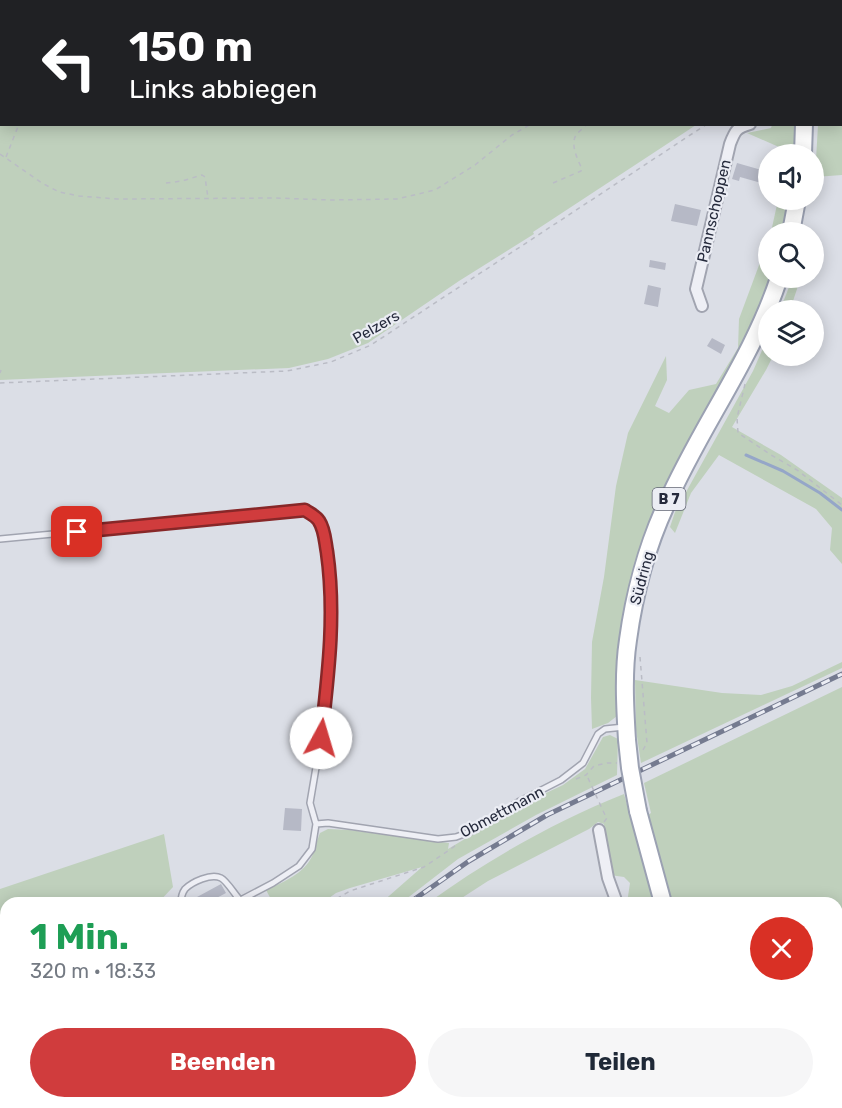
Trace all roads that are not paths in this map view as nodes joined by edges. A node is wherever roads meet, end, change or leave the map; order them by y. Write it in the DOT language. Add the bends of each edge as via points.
graph roads {
  1 [pos="744,126"];
  2 [pos="804,126"];
  3 [pos="803,144"];
  4 [pos="775,288"];
  5 [pos="702,306"];
  6 [pos="0,539"];
  7 [pos="630,740"];
  8 [pos="315,824"];
  9 [pos="598,830"];
  10 [pos="182,897"];
  11 [pos="234,897"];
  12 [pos="246,897"];
  13 [pos="615,897"];
  14 [pos="661,897"];
  1 -- 5 [label="street, Pannschoppen" via="735,132 730,144 696,289"];
  2 -- 3 [label="main road"];
  4 -- 7 [label="main road, Südring / B 7" via="752,346 666,505 650,548 628,641 625,694"];
  6 -- 8 [label="lane" via="305,510 319,519 332,606 325,705 310,803"];
  7 -- 8 [label="lane, Obmettmann" via="605,729 573,772 456,837 438,839 328,822"];
  7 -- 14 [label="main road, Südring / B 7, bridge" via="630,768 638,811"];
  8 -- 12 [label="lane" via="312,849 299,866"];
  9 -- 13 [label="street"];
  10 -- 11 [label="lane" via="196,882 210,877 221,878"];
}
